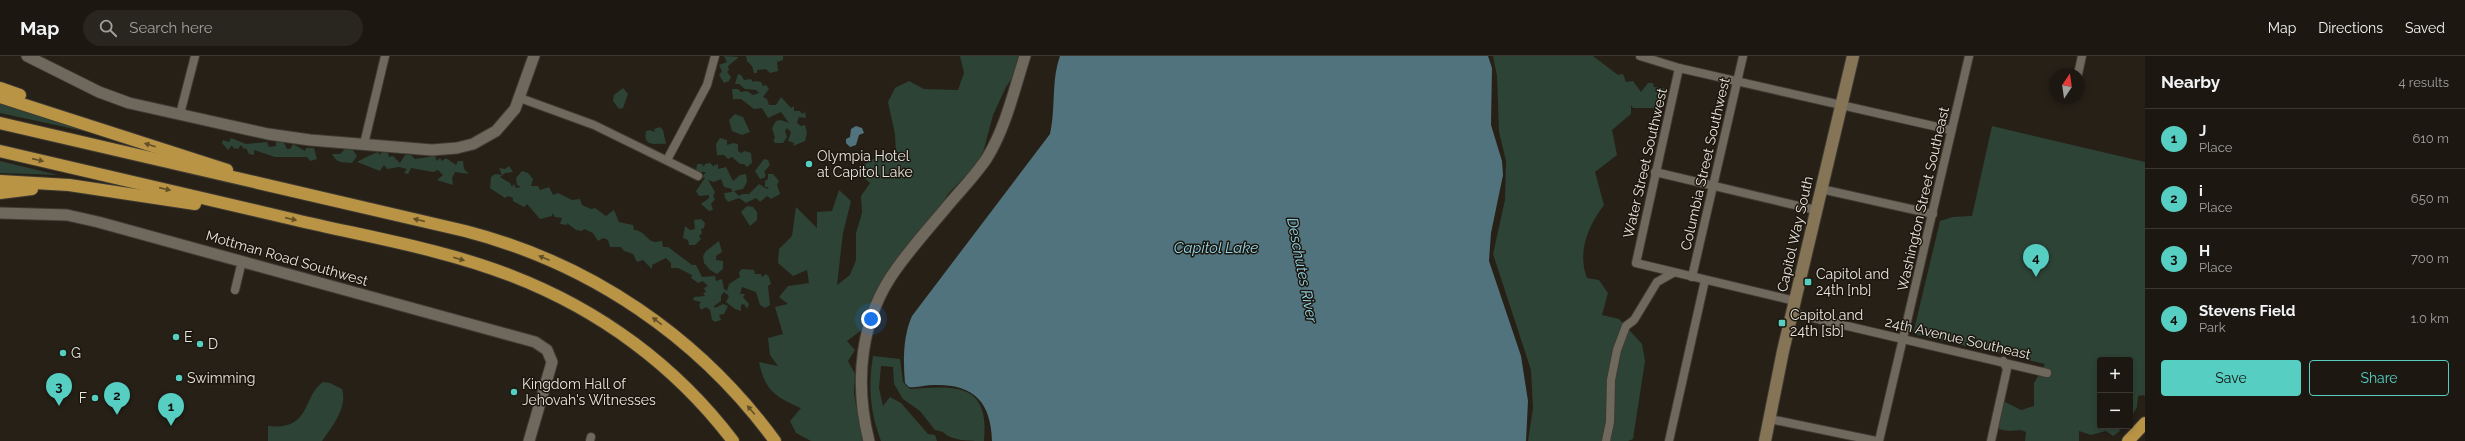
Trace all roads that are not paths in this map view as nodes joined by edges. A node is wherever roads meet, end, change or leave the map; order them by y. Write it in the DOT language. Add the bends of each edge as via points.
graph roads {
  1 [pos="27,56"];
  2 [pos="195,56"];
  3 [pos="385,56"];
  4 [pos="534,56"];
  5 [pos="715,56"];
  6 [pos="1025,56"];
  7 [pos="1640,56"];
  8 [pos="1743,56"];
  9 [pos="1853,56"];
  10 [pos="1969,56"];
  11 [pos="2082,56"];
  12 [pos="1679,68"];
  13 [pos="2079,68"];
  14 [pos="1738,82"];
  15 [pos="0,88"];
  16 [pos="0,97"];
  17 [pos="520,98"];
  18 [pos="1840,106"];
  19 [pos="180,114"];
  20 [pos="0,123"];
  21 [pos="1951,130"];
  22 [pos="122,136"];
  23 [pos="364,144"];
  24 [pos="0,151"];
  25 [pos="667,160"];
  26 [pos="1656,172"];
  27 [pos="698,176"];
  28 [pos="0,181"];
  29 [pos="253,182"];
  30 [pos="1714,185"];
  31 [pos="1821,189"];
  32 [pos="110,190"];
  33 [pos="0,193"];
  34 [pos="248,208"];
  35 [pos="1816,210"];
  36 [pos="0,213"];
  37 [pos="1933,214"];
  38 [pos="242,261"];
  39 [pos="1636,263"];
  40 [pos="1674,273"];
  41 [pos="1692,277"];
  42 [pos="1705,280"];
  43 [pos="236,290"];
  44 [pos="1794,307"];
  45 [pos="1904,339"];
  46 [pos="2003,361"];
  47 [pos="2047,373"];
  48 [pos="1770,418"];
  49 [pos="2145,424"];
  50 [pos="2145,428"];
  51 [pos="529,441"];
  52 [pos="734,441"];
  53 [pos="775,441"];
  54 [pos="868,441"];
  55 [pos="1606,441"];
  56 [pos="1669,441"];
  57 [pos="1765,441"];
  58 [pos="1876,441"];
  59 [pos="1879,441"];
  60 [pos="1991,441"];
  61 [pos="2129,441"];
  1 -- 19 [label="street" via="99,92 129,103"];
  2 -- 19 [label="street"];
  3 -- 23 [label="street"];
  4 -- 17 [label="street"];
  5 -- 25 [label="street" via="707,85"];
  6 -- 54 [label="street" via="1000,136 986,159 896,269 869,323 862,354 859,386"];
  7 -- 12 [label="street"];
  8 -- 14 [label="street, Columbia Street Southwest"];
  9 -- 18 [label="main road, Capitol Way South"];
  10 -- 21 [label="street, Washington Street Southeast"];
  11 -- 13 [label="street"];
  12 -- 14 [label="street"];
  12 -- 26 [label="street, Water Street Southwest"];
  14 -- 18 [label="street"];
  14 -- 30 [label="street, Columbia Street Southwest"];
  15 -- 22 [label="highway"];
  16 -- 22 [label="highway"];
  17 -- 23 [label="street" via="515,109 496,130 463,147 432,150"];
  17 -- 25 [label="street" via="594,125"];
  18 -- 21 [label="street"];
  18 -- 31 [label="main road, Capitol Way South"];
  19 -- 23 [label="street" via="268,134"];
  20 -- 29 [label="highway"];
  21 -- 37 [label="street, Washington Street Southeast"];
  29 -- 22 [label="highway, one-way" via="216,165"];
  24 -- 34 [label="highway, one-way"];
  25 -- 27 [label="street"];
  26 -- 30 [label="street"];
  26 -- 39 [label="street, Water Street Southwest"];
  28 -- 32 [label="highway" via="37,182"];
  53 -- 29 [label="highway, one-way" via="737,394 681,341 630,303 573,271 484,236"];
  30 -- 35 [label="street"];
  30 -- 41 [label="street, Columbia Street Southwest"];
  31 -- 35 [label="main road, Capitol Way South"];
  31 -- 37 [label="street"];
  32 -- 33 [label="highway" via="28,188"];
  32 -- 34 [label="highway" via="209,206"];
  34 -- 52 [label="highway, one-way" via="453,257 559,296 592,314 642,348 686,388"];
  35 -- 44 [label="main road, Capitol Way South"];
  36 -- 38 [label="street, Mottman Road Southwest" via="67,216"];
  37 -- 45 [label="street, Washington Street Southeast"];
  38 -- 43 [label="street"];
  38 -- 51 [label="street, Mottman Road Southwest" via="535,342 547,350 552,362"];
  39 -- 40 [label="street, 24th Avenue Southeast"];
  40 -- 41 [label="street, 24th Avenue Southeast"];
  40 -- 55 [label="street" via="1657,282 1634,320 1626,326 1617,350 1611,380 1610,422"];
  41 -- 42 [label="street, 24th Avenue Southeast"];
  42 -- 44 [label="street, 24th Avenue Southeast"];
  42 -- 56 [label="street"];
  44 -- 45 [label="street, 24th Avenue Southeast"];
  44 -- 48 [label="main road, Capitol Way South"];
  45 -- 46 [label="street, 24th Avenue Southeast"];
  45 -- 59 [label="street, Washington Street Southeast"];
  46 -- 47 [label="street, 24th Avenue Southeast"];
  46 -- 60 [label="street" via="2007,369"];
  48 -- 57 [label="main road, Capitol Way South"];
  48 -- 58 [label="street"];
  49 -- 61 [label="highway"];
  50 -- 61 [label="highway"];
}
